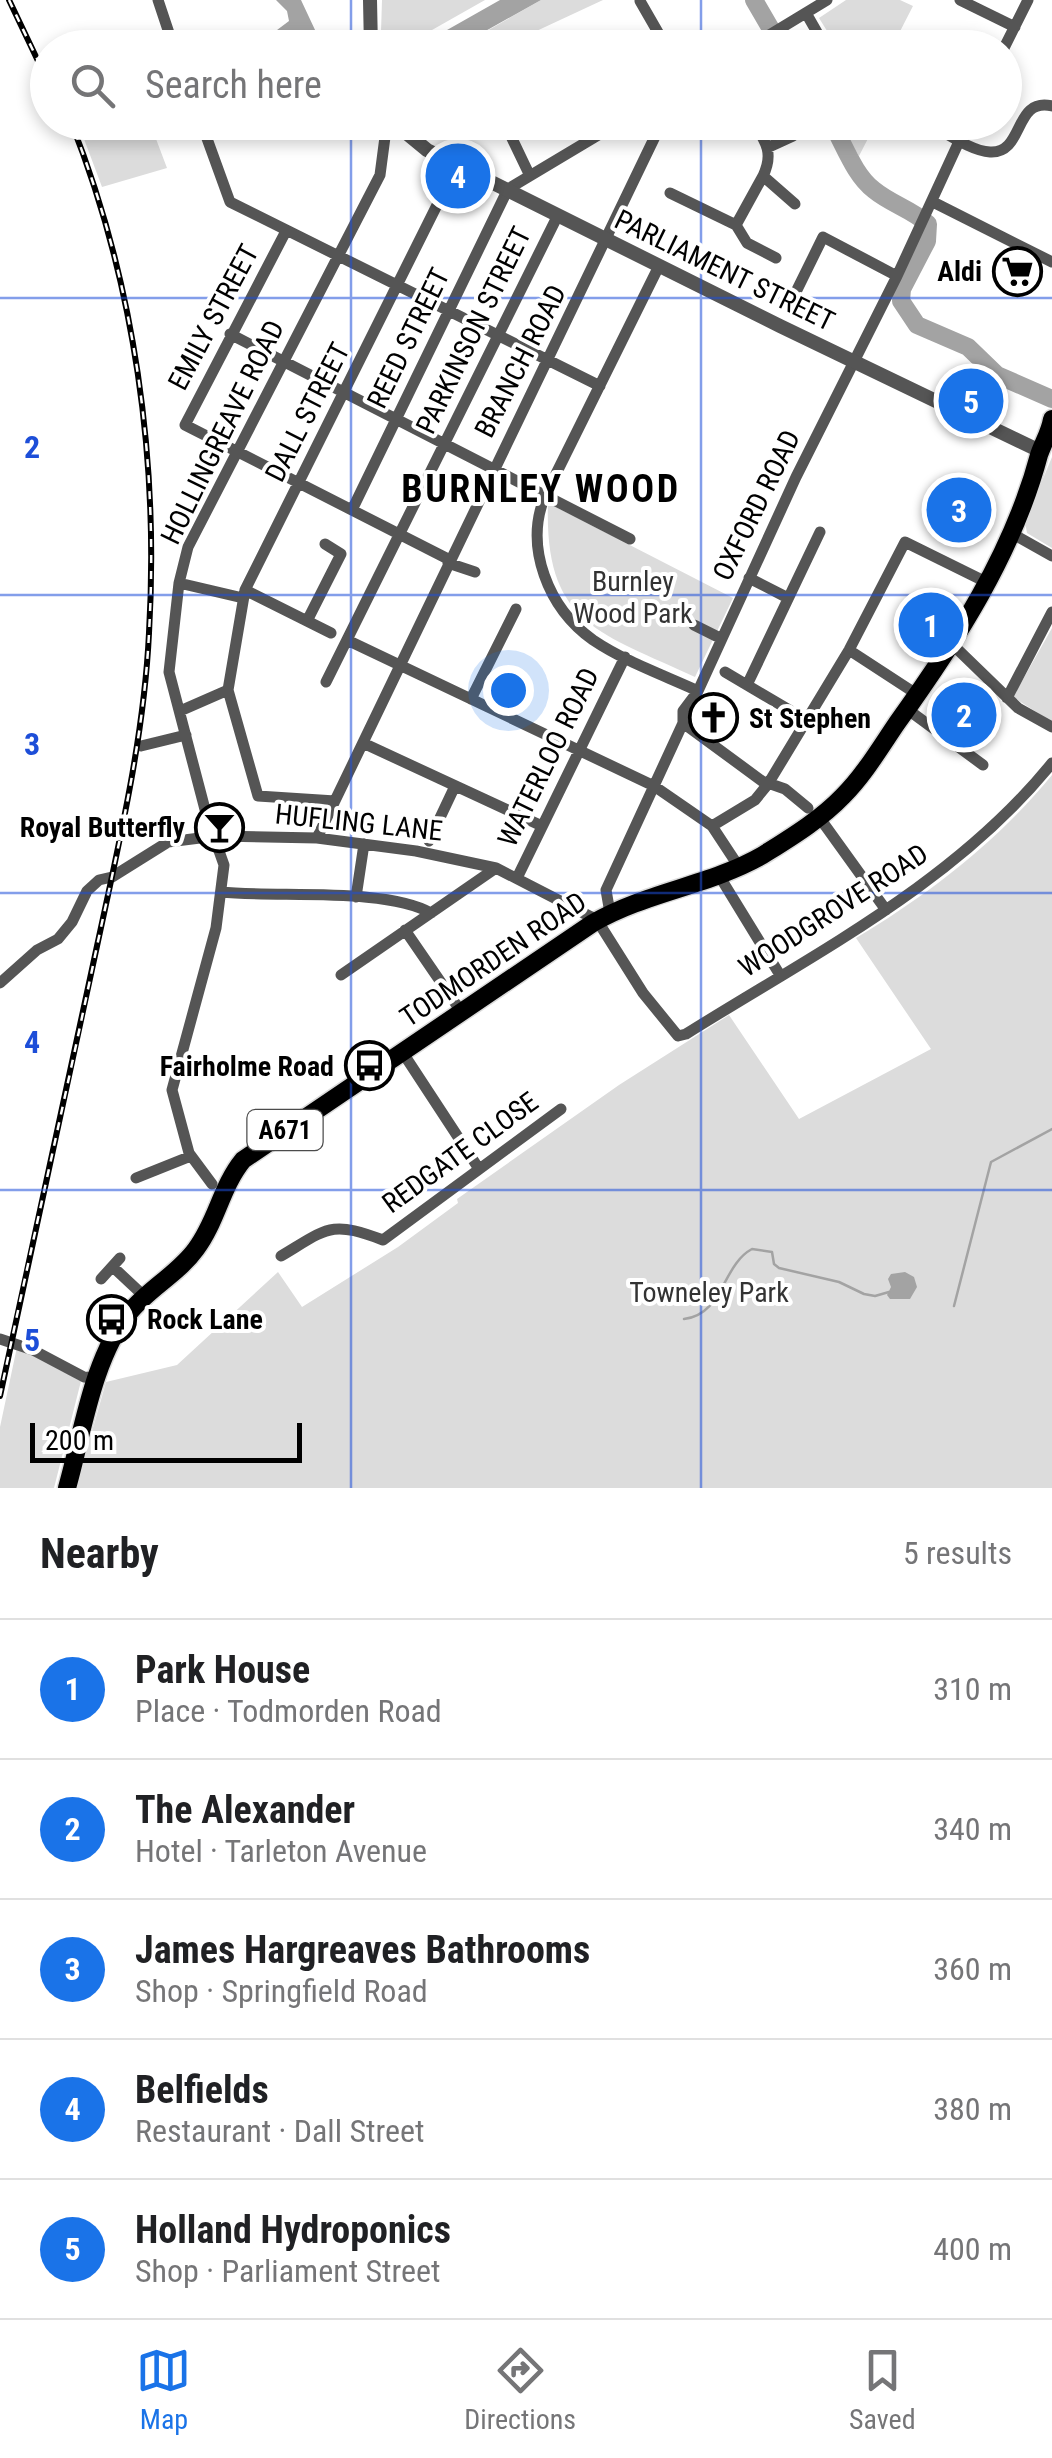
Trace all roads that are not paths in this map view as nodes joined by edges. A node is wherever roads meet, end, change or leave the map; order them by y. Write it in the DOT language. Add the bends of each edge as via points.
graph roads {
  1 [pos="158,0"];
  2 [pos="370,0"];
  3 [pos="828,0"];
  4 [pos="960,0"];
  5 [pos="1028,0"];
  6 [pos="640,1"];
  7 [pos="806,13"];
  8 [pos="1015,28"];
  9 [pos="168,30"];
  10 [pos="371,30"];
  11 [pos="657,30"];
  12 [pos="778,30"];
  13 [pos="816,30"];
  14 [pos="1052,106"];
  15 [pos="1022,120"];
  16 [pos="208,140"];
  17 [pos="386,140"];
  18 [pos="415,140"];
  19 [pos="513,140"];
  20 [pos="590,140"];
  21 [pos="654,140"];
  22 [pos="765,140"];
  23 [pos="784,140"];
  24 [pos="960,140"];
  25 [pos="1012,140"];
  26 [pos="769,147"];
  27 [pos="457,165"];
  28 [pos="530,176"];
  29 [pos="763,176"];
  30 [pos="508,189"];
  31 [pos="670,193"];
  32 [pos="796,204"];
  33 [pos="931,205"];
  34 [pos="558,214"];
  35 [pos="736,225"];
  36 [pos="286,231"];
  37 [pos="608,240"];
  38 [pos="338,257"];
  39 [pos="776,258"];
  40 [pos="1052,262"];
  41 [pos="659,266"];
  42 [pos="898,276"];
  43 [pos="398,287"];
  44 [pos="791,302"];
  45 [pos="448,312"];
  46 [pos="230,334"];
  47 [pos="498,336"];
  48 [pos="548,361"];
  49 [pos="284,362"];
  50 [pos="855,363"];
  51 [pos="600,386"];
  52 [pos="346,393"];
  53 [pos="396,419"];
  54 [pos="1052,419"];
  55 [pos="444,444"];
  56 [pos="1040,450"];
  57 [pos="238,451"];
  58 [pos="494,469"];
  59 [pos="300,483"];
  60 [pos="545,496"];
  61 [pos="352,510"];
  62 [pos="820,532"];
  63 [pos="1011,533"];
  64 [pos="400,534"];
  65 [pos="630,540"];
  66 [pos="325,544"];
  67 [pos="1052,556"];
  68 [pos="449,561"];
  69 [pos="475,572"];
  70 [pos="749,578"];
  71 [pos="179,582"];
  72 [pos="986,582"];
  73 [pos="244,594"];
  74 [pos="788,598"];
  75 [pos="516,609"];
  76 [pos="1052,612"];
  77 [pos="306,621"];
  78 [pos="694,624"];
  79 [pos="331,633"];
  80 [pos="720,638"];
  81 [pos="347,640"];
  82 [pos="952,644"];
  83 [pos="849,650"];
  84 [pos="625,657"];
  85 [pos="400,665"];
  86 [pos="725,672"];
  87 [pos="326,682"];
  88 [pos="746,685"];
  89 [pos="228,690"];
  90 [pos="698,691"];
  91 [pos="1007,698"];
  92 [pos="472,699"];
  93 [pos="912,702"];
  94 [pos="180,711"];
  95 [pos="808,721"];
  96 [pos="683,723"];
  97 [pos="1052,728"];
  98 [pos="186,735"];
  99 [pos="363,743"];
  100 [pos="141,746"];
  101 [pos="580,751"];
  102 [pos="1052,762"];
  103 [pos="983,765"];
  104 [pos="768,784"];
  105 [pos="455,786"];
  106 [pos="654,786"];
  107 [pos="335,801"];
  108 [pos="813,813"];
  109 [pos="542,826"];
  110 [pos="712,826"];
  111 [pos="216,836"];
  112 [pos="317,838"];
  113 [pos="429,841"];
  114 [pos="364,844"];
  115 [pos="496,868"];
  116 [pos="739,868"];
  117 [pos="720,877"];
  118 [pos="517,878"];
  119 [pos="222,892"];
  120 [pos="356,897"];
  121 [pos="886,910"];
  122 [pos="431,912"];
  123 [pos="604,916"];
  124 [pos="405,930"];
  125 [pos="342,975"];
  126 [pos="780,975"];
  127 [pos="0,982"];
  128 [pos="462,1013"];
  129 [pos="403,1053"];
  130 [pos="560,1109"];
  131 [pos="192,1156"];
  132 [pos="479,1168"];
  133 [pos="136,1178"];
  134 [pos="212,1184"];
  135 [pos="281,1256"];
  136 [pos="102,1279"];
  137 [pos="145,1297"];
  138 [pos="0,1339"];
  139 [pos="98,1378"];
  140 [pos="68,1488"];
  1 -- 9 [label="street"];
  2 -- 10 [label="street"];
  3 -- 7 [label="street"];
  4 -- 8 [label="street"];
  5 -- 8 [label="street"];
  6 -- 11 [label="street"];
  7 -- 12 [label="street"];
  7 -- 13 [label="street"];
  14 -- 15 [label="street" via="1031,108"];
  16 -- 36 [label="street" via="230,202"];
  17 -- 38 [label="street, HOLLINGREAVE ROAD" via="380,176"];
  18 -- 27 [label="street, PARLIAMENT STREET"];
  19 -- 28 [label="street"];
  20 -- 28 [label="street"];
  21 -- 37 [label="street, BRANCH ROAD"];
  22 -- 26 [label="street"];
  23 -- 26 [label="street"];
  24 -- 25 [label="street" via="986,152 998,152"];
  24 -- 33 [label="street, OXFORD ROAD"];
  26 -- 29 [label="street"];
  27 -- 30 [label="street, PARLIAMENT STREET"];
  27 -- 43 [label="street, DALL STREET"];
  28 -- 30 [label="street"];
  29 -- 32 [label="street"];
  29 -- 35 [label="street"];
  30 -- 34 [label="street, PARLIAMENT STREET"];
  30 -- 45 [label="street, REED STREET"];
  31 -- 35 [label="street"];
  33 -- 40 [label="street"];
  33 -- 42 [label="street, OXFORD ROAD"];
  34 -- 37 [label="street, PARLIAMENT STREET"];
  34 -- 47 [label="street, PARKINSON STREET"];
  35 -- 39 [label="street" via="747,243"];
  36 -- 38 [label="street"];
  36 -- 46 [label="street, EMILY STREET"];
  37 -- 41 [label="street, PARLIAMENT STREET"];
  37 -- 48 [label="street, BRANCH ROAD"];
  38 -- 43 [label="street"];
  38 -- 49 [label="street, HOLLINGREAVE ROAD"];
  41 -- 50 [label="street, PARLIAMENT STREET"];
  41 -- 51 [label="street"];
  42 -- 44 [label="street" via="823,238"];
  42 -- 50 [label="street, OXFORD ROAD"];
  43 -- 45 [label="street"];
  43 -- 52 [label="street, DALL STREET"];
  45 -- 47 [label="street"];
  45 -- 53 [label="street, REED STREET"];
  46 -- 49 [label="street"];
  46 -- 57 [label="street, EMILY STREET" via="184,426"];
  47 -- 48 [label="street"];
  47 -- 55 [label="street, PARKINSON STREET"];
  48 -- 51 [label="street"];
  48 -- 58 [label="street, BRANCH ROAD"];
  49 -- 52 [label="street"];
  49 -- 57 [label="street, HOLLINGREAVE ROAD"];
  50 -- 56 [label="street, PARLIAMENT STREET"];
  50 -- 70 [label="street, OXFORD ROAD"];
  51 -- 60 [label="street"];
  52 -- 53 [label="street"];
  52 -- 59 [label="street, DALL STREET"];
  53 -- 55 [label="street"];
  53 -- 61 [label="street, REED STREET"];
  54 -- 56 [label="highway, TODMORDEN ROAD / A671"];
  55 -- 58 [label="street"];
  55 -- 64 [label="street, PARKINSON STREET"];
  56 -- 63 [label="highway, TODMORDEN ROAD / A671"];
  57 -- 59 [label="street"];
  57 -- 71 [label="street, HOLLINGREAVE ROAD" via="188,548"];
  58 -- 60 [label="street"];
  58 -- 68 [label="street, BRANCH ROAD"];
  59 -- 61 [label="street"];
  59 -- 73 [label="street, DALL STREET"];
  60 -- 65 [label="street"];
  60 -- 84 [label="street" via="536,546 547,584 580,628"];
  61 -- 64 [label="street"];
  62 -- 74 [label="street"];
  63 -- 67 [label="street"];
  63 -- 72 [label="highway, TODMORDEN ROAD / A671"];
  64 -- 68 [label="street"];
  64 -- 81 [label="street, PARKINSON STREET"];
  66 -- 77 [label="street" via="341,554"];
  68 -- 69 [label="street"];
  68 -- 85 [label="street, BRANCH ROAD"];
  70 -- 74 [label="street"];
  70 -- 80 [label="street, OXFORD ROAD"];
  71 -- 73 [label="street"];
  71 -- 94 [label="street, HOLLINGREAVE ROAD" via="170,672"];
  72 -- 82 [label="highway, TODMORDEN ROAD / A671"];
  72 -- 83 [label="street" via="905,542"];
  73 -- 77 [label="street"];
  73 -- 89 [label="street, DALL STREET"];
  74 -- 88 [label="street"];
  75 -- 92 [label="street"];
  76 -- 91 [label="street"];
  77 -- 79 [label="street"];
  78 -- 80 [label="street"];
  80 -- 90 [label="street, OXFORD ROAD"];
  81 -- 85 [label="street"];
  81 -- 87 [label="street, PARKINSON STREET"];
  82 -- 91 [label="street"];
  82 -- 93 [label="highway, TODMORDEN ROAD / A671"];
  83 -- 93 [label="street"];
  83 -- 95 [label="street"];
  84 -- 90 [label="street"];
  84 -- 101 [label="street, WATERLOO ROAD"];
  85 -- 92 [label="street"];
  85 -- 99 [label="street, BRANCH ROAD"];
  86 -- 88 [label="street"];
  88 -- 95 [label="street"];
  89 -- 94 [label="street"];
  89 -- 107 [label="street" via="258,796"];
  90 -- 96 [label="street, OXFORD ROAD" via="683,711"];
  91 -- 97 [label="street"];
  92 -- 101 [label="street"];
  93 -- 103 [label="street"];
  93 -- 108 [label="highway, TODMORDEN ROAD / A671" via="845,794"];
  94 -- 98 [label="street, HOLLINGREAVE ROAD"];
  95 -- 104 [label="street"];
  96 -- 104 [label="street"];
  96 -- 106 [label="street, OXFORD ROAD"];
  98 -- 100 [label="street"];
  98 -- 111 [label="street, HOLLINGREAVE ROAD"];
  99 -- 105 [label="street"];
  99 -- 107 [label="street, BRANCH ROAD"];
  101 -- 106 [label="street"];
  101 -- 109 [label="street, WATERLOO ROAD"];
  102 -- 121 [label="street, WOODGROVE ROAD" via="964,853"];
  104 -- 108 [label="street" via="785,789"];
  104 -- 110 [label="street"];
  105 -- 109 [label="street"];
  105 -- 113 [label="street"];
  106 -- 110 [label="street"];
  106 -- 123 [label="street, OXFORD ROAD" via="606,890"];
  107 -- 112 [label="street, BRANCH ROAD"];
  108 -- 116 [label="highway, TODMORDEN ROAD / A671"];
  108 -- 121 [label="street"];
  109 -- 118 [label="street, WATERLOO ROAD"];
  110 -- 116 [label="street"];
  111 -- 112 [label="street, HUFLING LANE"];
  111 -- 119 [label="street, HOLLINGREAVE ROAD"];
  111 -- 127 [label="street, HUFLING LANE" via="168,842 98,880 58,939"];
  112 -- 114 [label="street, HUFLING LANE"];
  114 -- 115 [label="street, HUFLING LANE"];
  114 -- 120 [label="street"];
  115 -- 118 [label="street, HUFLING LANE"];
  115 -- 122 [label="street"];
  116 -- 117 [label="highway, TODMORDEN ROAD / A671"];
  117 -- 123 [label="highway, TODMORDEN ROAD / A671"];
  117 -- 126 [label="street"];
  118 -- 123 [label="street, HUFLING LANE"];
  119 -- 120 [label="street"];
  119 -- 131 [label="street, HOLLINGREAVE ROAD" via="172,1090"];
  120 -- 122 [label="street"];
  121 -- 126 [label="street, WOODGROVE ROAD"];
  122 -- 124 [label="street"];
  123 -- 126 [label="street, WOODGROVE ROAD" via="678,1036"];
  123 -- 128 [label="highway, TODMORDEN ROAD / A671"];
  124 -- 125 [label="street"];
  124 -- 128 [label="street"];
  128 -- 129 [label="highway, TODMORDEN ROAD / A671"];
  129 -- 132 [label="street"];
  129 -- 137 [label="highway, TODMORDEN ROAD / A671" via="242,1160 196,1250"];
  130 -- 132 [label="street, REDGATE CLOSE"];
  131 -- 133 [label="street"];
  131 -- 134 [label="street, HOLLINGREAVE ROAD"];
  132 -- 135 [label="street, REDGATE CLOSE" via="384,1240 348,1227 327,1228"];
  136 -- 137 [label="street" via="116,1262"];
  137 -- 139 [label="highway, TODMORDEN ROAD / A671" via="120,1325"];
  138 -- 139 [label="street"];
  139 -- 140 [label="highway, TODMORDEN ROAD / A671"];
}
